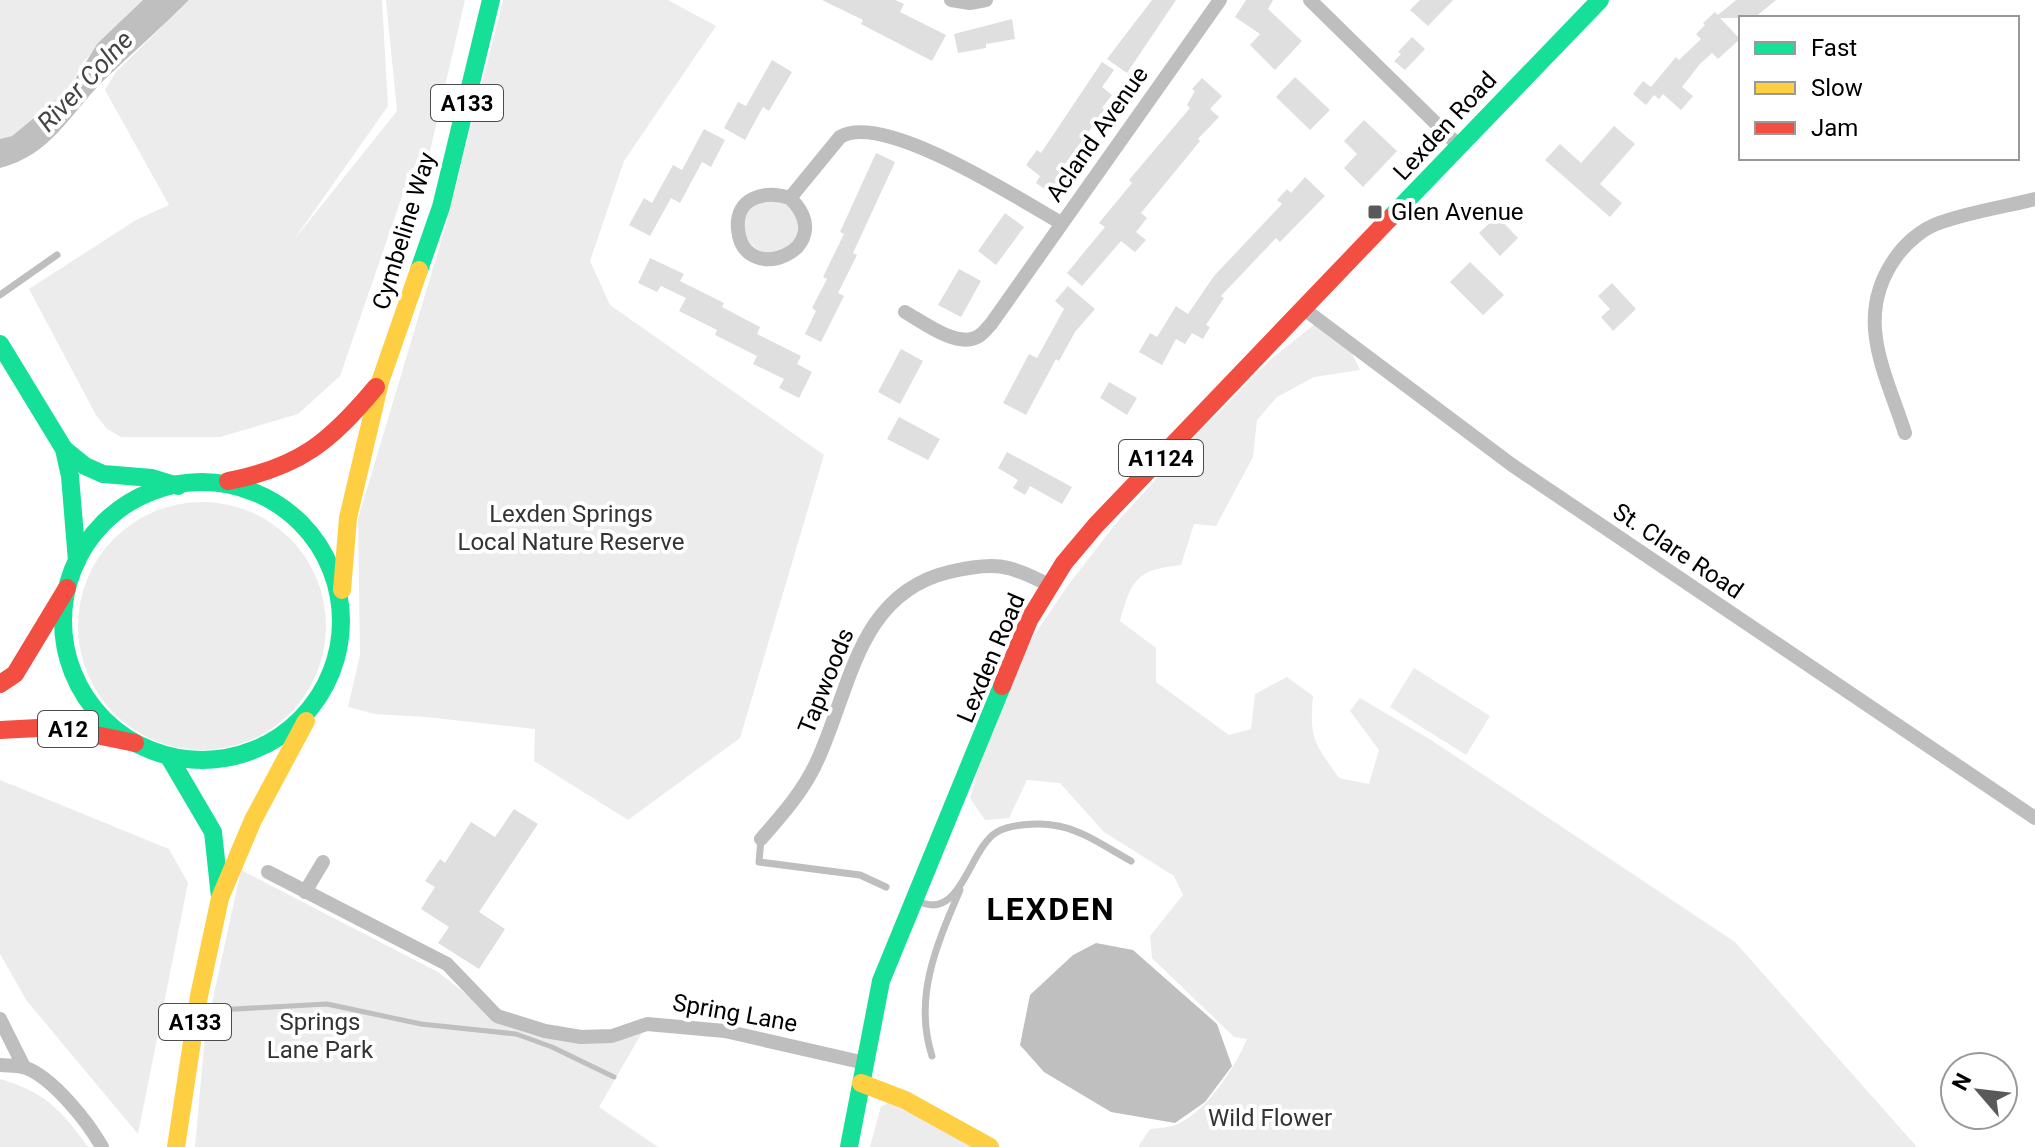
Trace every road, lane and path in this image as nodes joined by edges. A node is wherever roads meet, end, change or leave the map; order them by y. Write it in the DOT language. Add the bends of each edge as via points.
graph roads {
  1 [pos="491,0"];
  2 [pos="951,0"];
  3 [pos="986,0"];
  4 [pos="1220,0"];
  5 [pos="1310,0"];
  6 [pos="1600,0"];
  7 [pos="1459,146"];
  8 [pos="790,198"];
  9 [pos="2035,199"];
  10 [pos="1061,223"];
  11 [pos="57,255"];
  12 [pos="0,295"];
  13 [pos="1304,309"];
  14 [pos="905,312"];
  15 [pos="0,344"];
  16 [pos="380,382"];
  17 [pos="1905,433"];
  18 [pos="64,449"];
  19 [pos="219,483"];
  20 [pos="178,486"];
  21 [pos="77,561"];
  22 [pos="1049,585"];
  23 [pos="67,588"];
  24 [pos="340,607"];
  25 [pos="0,684"];
  26 [pos="323,689"];
  27 [pos="0,730"];
  28 [pos="135,743"];
  29 [pos="169,757"];
  30 [pos="2035,818"];
  31 [pos="761,839"];
  32 [pos="1131,861"];
  33 [pos="323,862"];
  34 [pos="268,872"];
  35 [pos="962,885"];
  36 [pos="886,887"];
  37 [pos="305,892"];
  38 [pos="220,898"];
  39 [pos="916,900"];
  40 [pos="0,1019"];
  41 [pos="932,1056"];
  42 [pos="865,1063"];
  43 [pos="0,1065"];
  44 [pos="24,1067"];
  45 [pos="861,1083"];
  46 [pos="102,1147"];
  47 [pos="176,1147"];
  48 [pos="849,1147"];
  49 [pos="990,1147"];
  1 -- 16 [label="main road, Cymbeline Way / A133" via="441,207"];
  2 -- 3 [label="street"];
  4 -- 10 [label="street, Acland Avenue"];
  5 -- 7 [label="street"];
  6 -- 7 [label="main road, Lexden Road / A1124"];
  7 -- 13 [label="main road, Lexden Road / A1124"];
  8 -- 8 [label="street" via="805,221 798,247 777,260 752,254 738,226 746,204 762,194"];
  8 -- 10 [label="street" via="840,137 861,130 906,141"];
  9 -- 17 [label="street" via="1937,223 1916,236 1885,272 1873,314 1874,340"];
  10 -- 14 [label="street, Acland Avenue" via="991,324 976,337 951,336"];
  11 -- 12 [label="lane"];
  13 -- 22 [label="main road, Lexden Road / A1124" via="1096,525"];
  13 -- 30 [label="street, St. Clare Road" via="1512,465"];
  15 -- 18 [label="main road"];
  16 -- 19 [label="main road, Cymbeline Way / A133" via="317,450 285,468"];
  16 -- 24 [label="main road, Cymbeline Way / A133" via="348,518"];
  18 -- 20 [label="main road" via="103,474"];
  18 -- 21 [label="main road"];
  19 -- 20 [label="main road"];
  19 -- 24 [label="main road" via="273,501 306,529 333,573"];
  20 -- 21 [label="main road" via="139,497 117,511"];
  21 -- 23 [label="main road"];
  22 -- 31 [label="street, Tapwoods" via="1019,570 984,564 932,576 895,600 873,624 856,657 812,771"];
  22 -- 39 [label="main road, Lexden Road / A1124" via="1023,634"];
  23 -- 25 [label="main road" via="15,674"];
  23 -- 28 [label="main road" via="63,631 78,684 109,725"];
  24 -- 26 [label="main road" via="335,662"];
  26 -- 29 [label="main road" via="290,728 248,753 205,760"];
  26 -- 38 [label="main road, A133" via="253,820"];
  27 -- 28 [label="main road, A12" via="57,727"];
  28 -- 29 [label="main road"];
  29 -- 38 [label="main road, A133" via="213,832"];
  31 -- 36 [label="lane" via="759,862 860,875"];
  32 -- 35 [label="lane" via="1070,829 1019,826 999,830 985,841"];
  33 -- 37 [label="street"];
  34 -- 37 [label="street, Spring Lane"];
  35 -- 39 [label="lane" via="939,906 930,908"];
  35 -- 41 [label="lane" via="928,973 925,1033"];
  37 -- 42 [label="street, Spring Lane" via="447,964 497,1016 545,1031 612,1036 647,1024 670,1025 725,1031"];
  38 -- 47 [label="main road, A133"];
  39 -- 42 [label="main road, Lexden Road / A1124" via="881,981"];
  40 -- 44 [label="street"];
  42 -- 45 [label="main road, Lexden Road / A1124"];
  43 -- 44 [label="street"];
  44 -- 46 [label="street" via="64,1098"];
  45 -- 48 [label="main road, Lexden Road / A1124"];
  45 -- 49 [label="main road" via="905,1100"];
}
